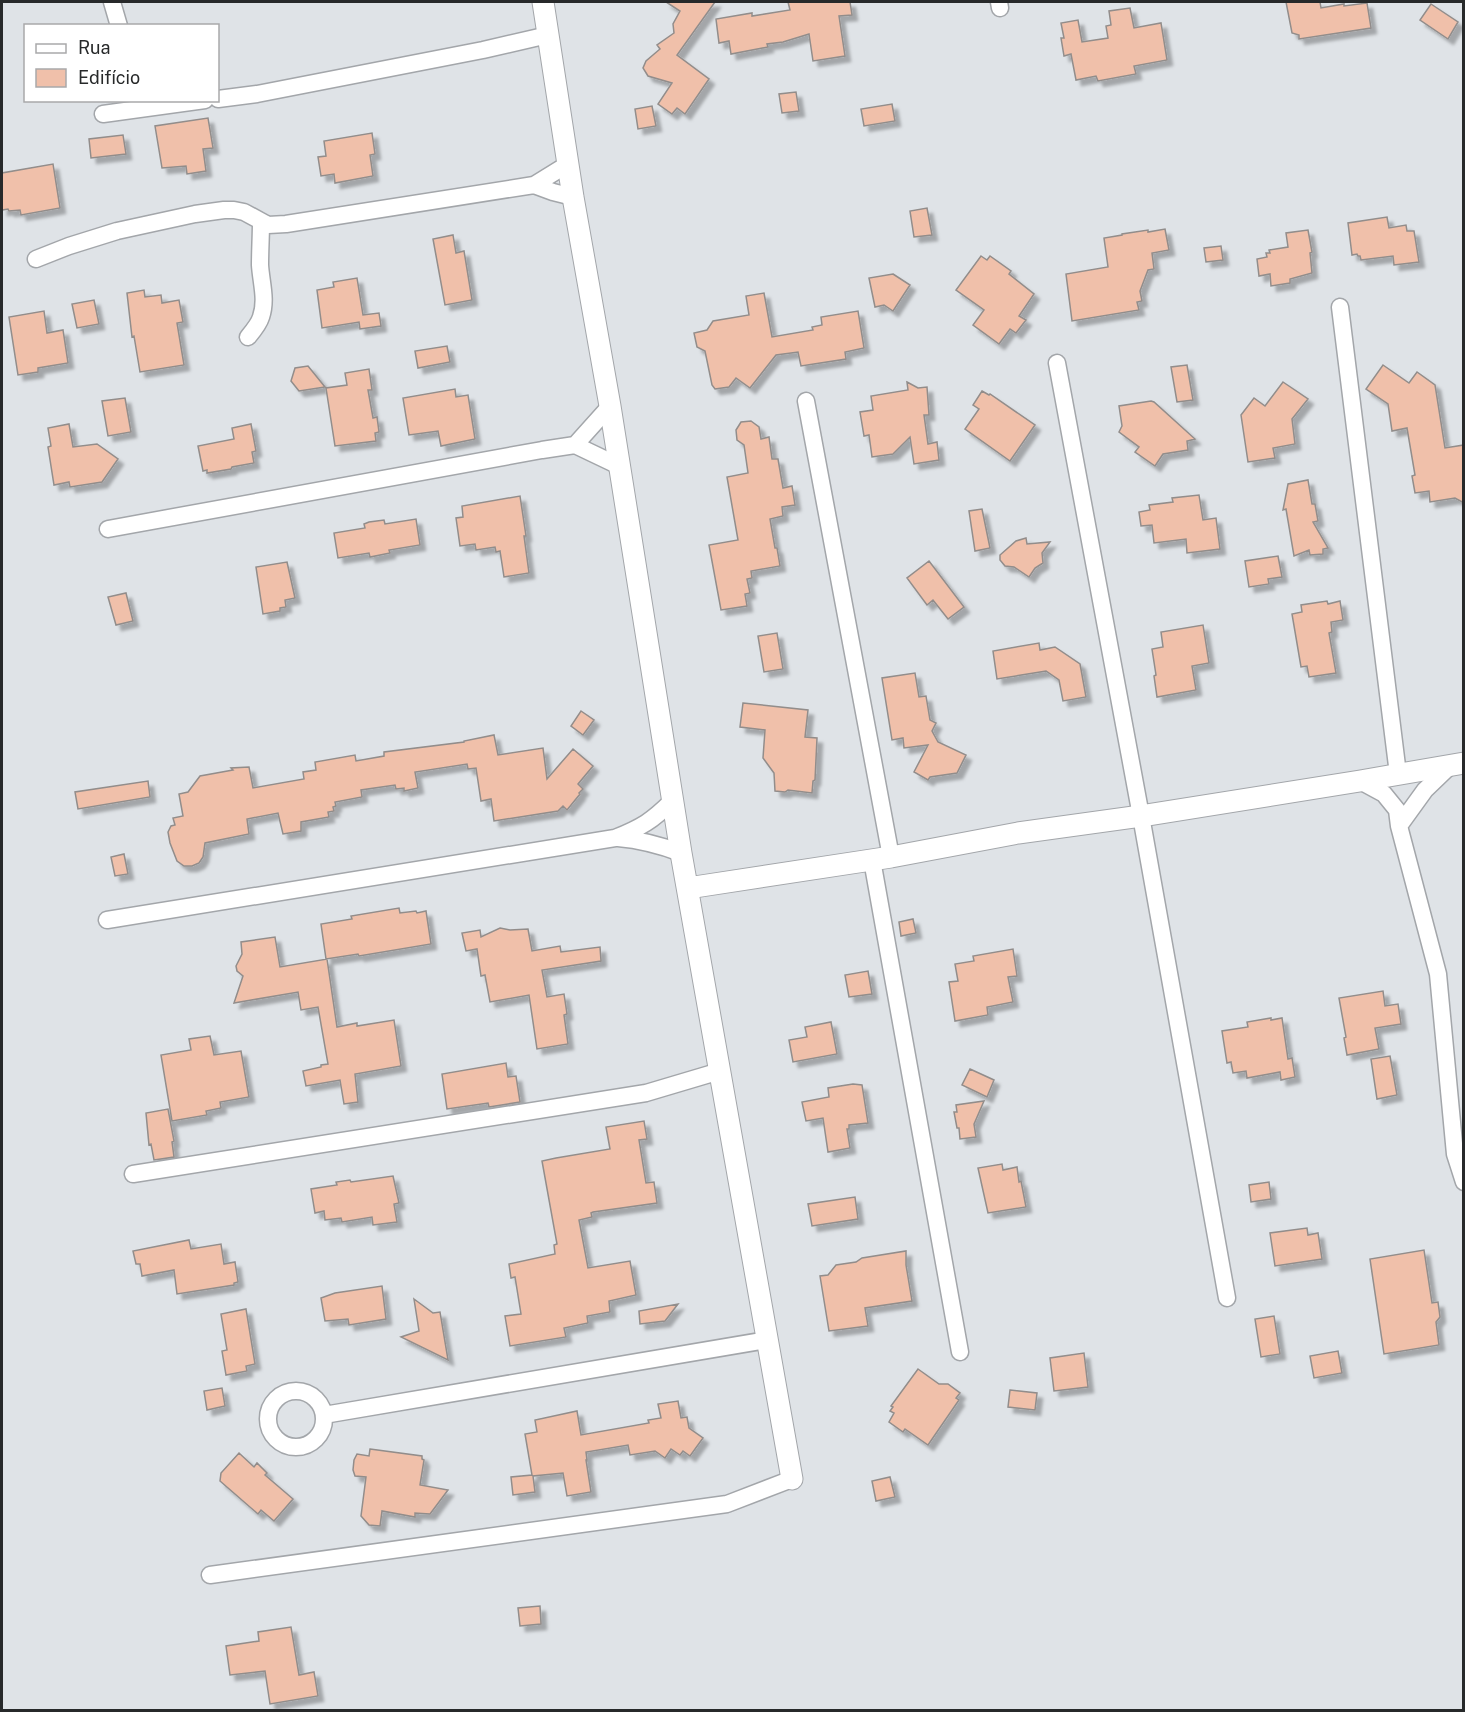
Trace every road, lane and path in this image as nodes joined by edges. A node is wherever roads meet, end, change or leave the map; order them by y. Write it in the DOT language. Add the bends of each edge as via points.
graph roads {
  1 [pos="112,2"];
  2 [pos="543,2"];
  3 [pos="118,24"];
  4 [pos="548,35"];
  5 [pos="219,99"];
  6 [pos="178,102"];
  7 [pos="137,105"];
  8 [pos="103,114"];
  9 [pos="568,164"];
  10 [pos="534,185"];
  11 [pos="573,197"];
  12 [pos="261,222"];
  13 [pos="36,259"];
  14 [pos="1340,307"];
  15 [pos="248,337"];
  16 [pos="1057,363"];
  17 [pos="806,401"];
  18 [pos="610,406"];
  19 [pos="575,445"];
  20 [pos="619,466"];
  21 [pos="108,529"];
  22 [pos="1457,764"];
  23 [pos="1398,774"];
  24 [pos="1360,781"];
  25 [pos="672,801"];
  26 [pos="1141,816"];
  27 [pos="1399,826"];
  28 [pos="615,838"];
  29 [pos="681,853"];
  30 [pos="882,859"];
  31 [pos="688,888"];
  32 [pos="107,920"];
  33 [pos="720,1071"];
  34 [pos="133,1174"];
  35 [pos="1464,1182"];
  36 [pos="1227,1298"];
  37 [pos="767,1340"];
  38 [pos="960,1352"];
  39 [pos="324,1415"];
  40 [pos="792,1479"];
  41 [pos="210,1575"];
  1 -- 3 [label="street"];
  2 -- 4 [label="street"];
  4 -- 5 [label="street" via="483,51"];
  4 -- 9 [label="street"];
  6 -- 7 [label="street"];
  7 -- 8 [label="street"];
  9 -- 10 [label="street"];
  9 -- 11 [label="street"];
  10 -- 11 [label="street"];
  10 -- 12 [label="street" via="280,225"];
  11 -- 18 [label="street"];
  12 -- 13 [label="street" via="234,210 195,214 117,231"];
  12 -- 15 [label="street" via="264,306 261,319"];
  14 -- 23 [label="street"];
  16 -- 26 [label="street"];
  17 -- 30 [label="street"];
  18 -- 19 [label="street"];
  18 -- 20 [label="street"];
  19 -- 20 [label="street"];
  19 -- 21 [label="street"];
  20 -- 25 [label="street"];
  22 -- 23 [label="street"];
  22 -- 27 [label="street" via="1425,790"];
  23 -- 24 [label="street"];
  24 -- 26 [label="street"];
  24 -- 27 [label="street" via="1384,794 1396,810"];
  25 -- 28 [label="street" via="639,829"];
  25 -- 29 [label="street"];
  26 -- 30 [label="street" via="1018,833"];
  26 -- 36 [label="street"];
  27 -- 35 [label="street" via="1438,974 1455,1154"];
  28 -- 29 [label="street" via="644,841"];
  28 -- 32 [label="street"];
  29 -- 31 [label="street"];
  30 -- 31 [label="street"];
  30 -- 38 [label="street"];
  31 -- 33 [label="street"];
  33 -- 34 [label="street" via="646,1093"];
  33 -- 37 [label="street"];
  37 -- 39 [label="street"];
  37 -- 40 [label="street"];
  40 -- 41 [label="street" via="726,1504"];
}
